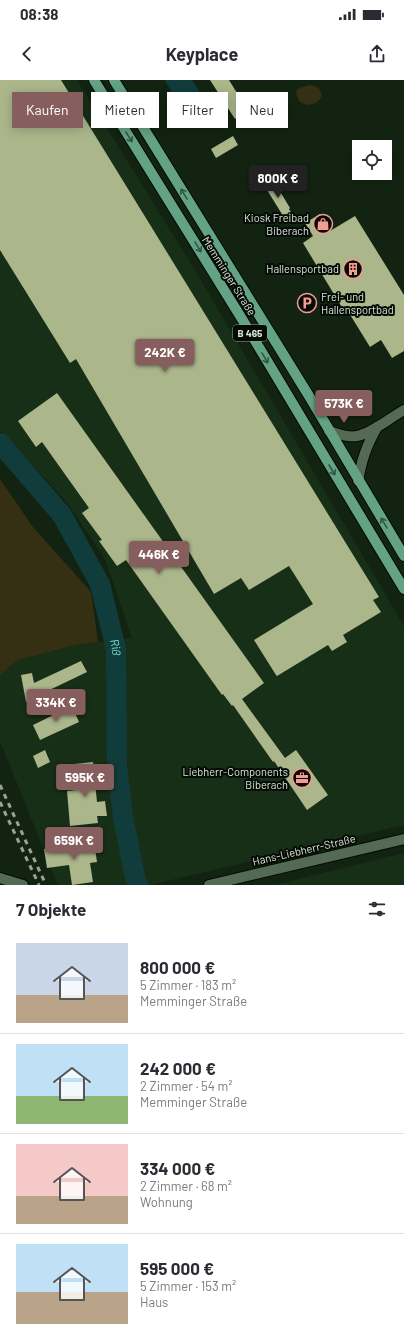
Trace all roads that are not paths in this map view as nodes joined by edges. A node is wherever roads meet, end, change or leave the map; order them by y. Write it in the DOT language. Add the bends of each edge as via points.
graph roads {
  1 [pos="94,80"];
  2 [pos="114,80"];
  3 [pos="404,410"];
  4 [pos="378,426"];
  5 [pos="329,431"];
  6 [pos="358,481"];
  7 [pos="404,556"];
  8 [pos="404,589"];
  9 [pos="404,839"];
  10 [pos="0,878"];
  11 [pos="23,885"];
  12 [pos="209,885"];
  1 -- 8 [label="main road, Memminger Straße / B 465, one-way" via="242,319"];
  5 -- 2 [label="main road, Memminger Straße / B 465, one-way"];
  3 -- 4 [label="street"];
  4 -- 5 [label="street" via="355,436 344,436"];
  4 -- 6 [label="street" via="364,452"];
  5 -- 6 [label="main road, Memminger Straße / B 465"];
  7 -- 6 [label="main road, Memminger Straße / B 465, one-way"];
  9 -- 12 [label="street, Hans-Liebherr-Straße"];
  10 -- 11 [label="street"];
}
